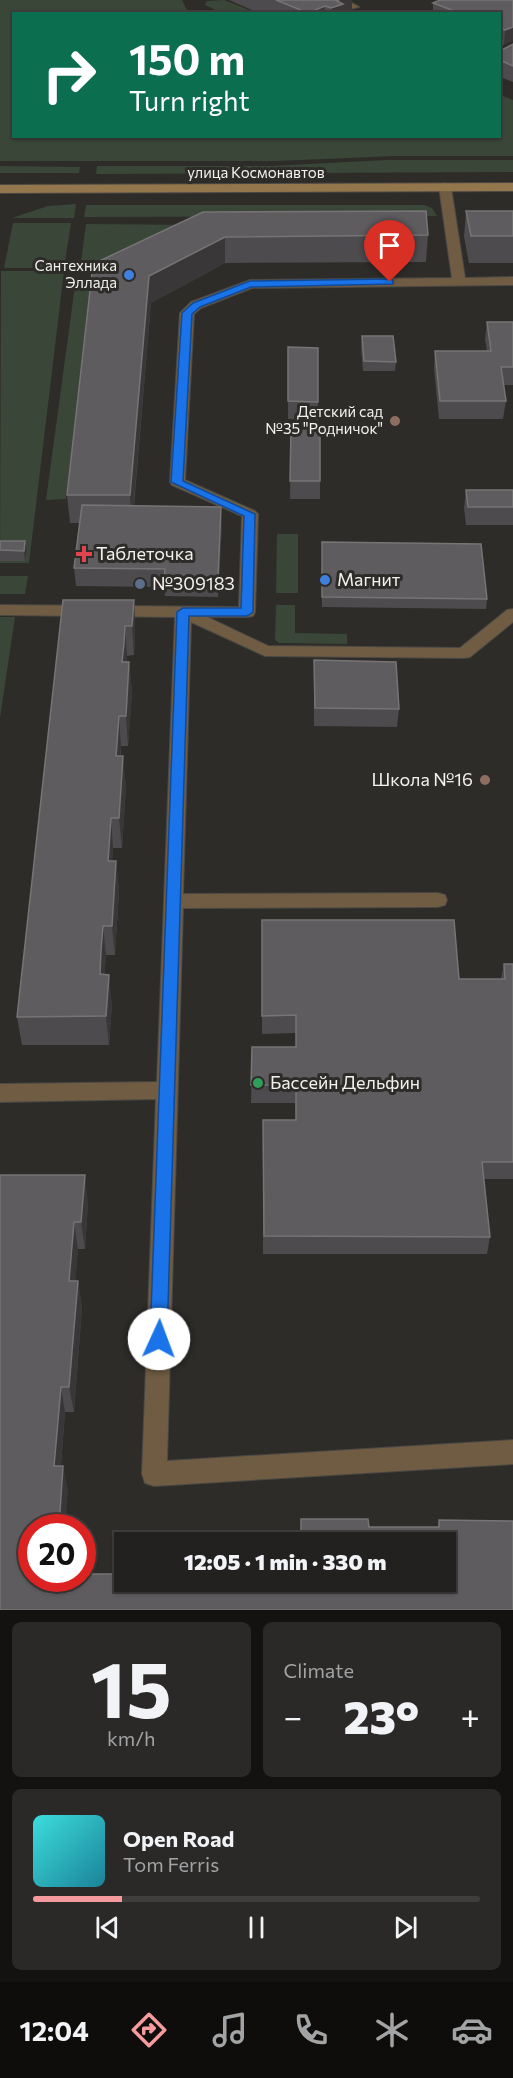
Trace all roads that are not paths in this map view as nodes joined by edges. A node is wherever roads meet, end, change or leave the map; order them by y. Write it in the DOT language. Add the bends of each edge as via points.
graph roads {
  1 [pos="337,0"];
  2 [pos="354,7"];
  3 [pos="445,187"];
  4 [pos="513,187"];
  5 [pos="0,189"];
  6 [pos="513,281"];
  7 [pos="459,282"];
  8 [pos="0,610"];
  9 [pos="183,612"];
  10 [pos="513,614"];
  11 [pos="438,900"];
  12 [pos="173,901"];
  13 [pos="167,1090"];
  14 [pos="0,1093"];
  15 [pos="513,1452"];
  1 -- 2 [label="lane"];
  3 -- 4 [label="main road, улица Космонавтов"];
  3 -- 5 [label="main road, улица Космонавтов"];
  3 -- 7 [label="lane"];
  6 -- 7 [label="lane"];
  7 -- 9 [label="lane" via="250,284 196,305 187,313 177,482 250,514 247,612"];
  8 -- 9 [label="lane"];
  9 -- 10 [label="lane" via="265,651 464,653"];
  9 -- 12 [label="lane"];
  11 -- 12 [label="lane"];
  12 -- 13 [label="lane"];
  13 -- 14 [label="lane"];
  13 -- 15 [label="lane" via="154,1474"];
}
